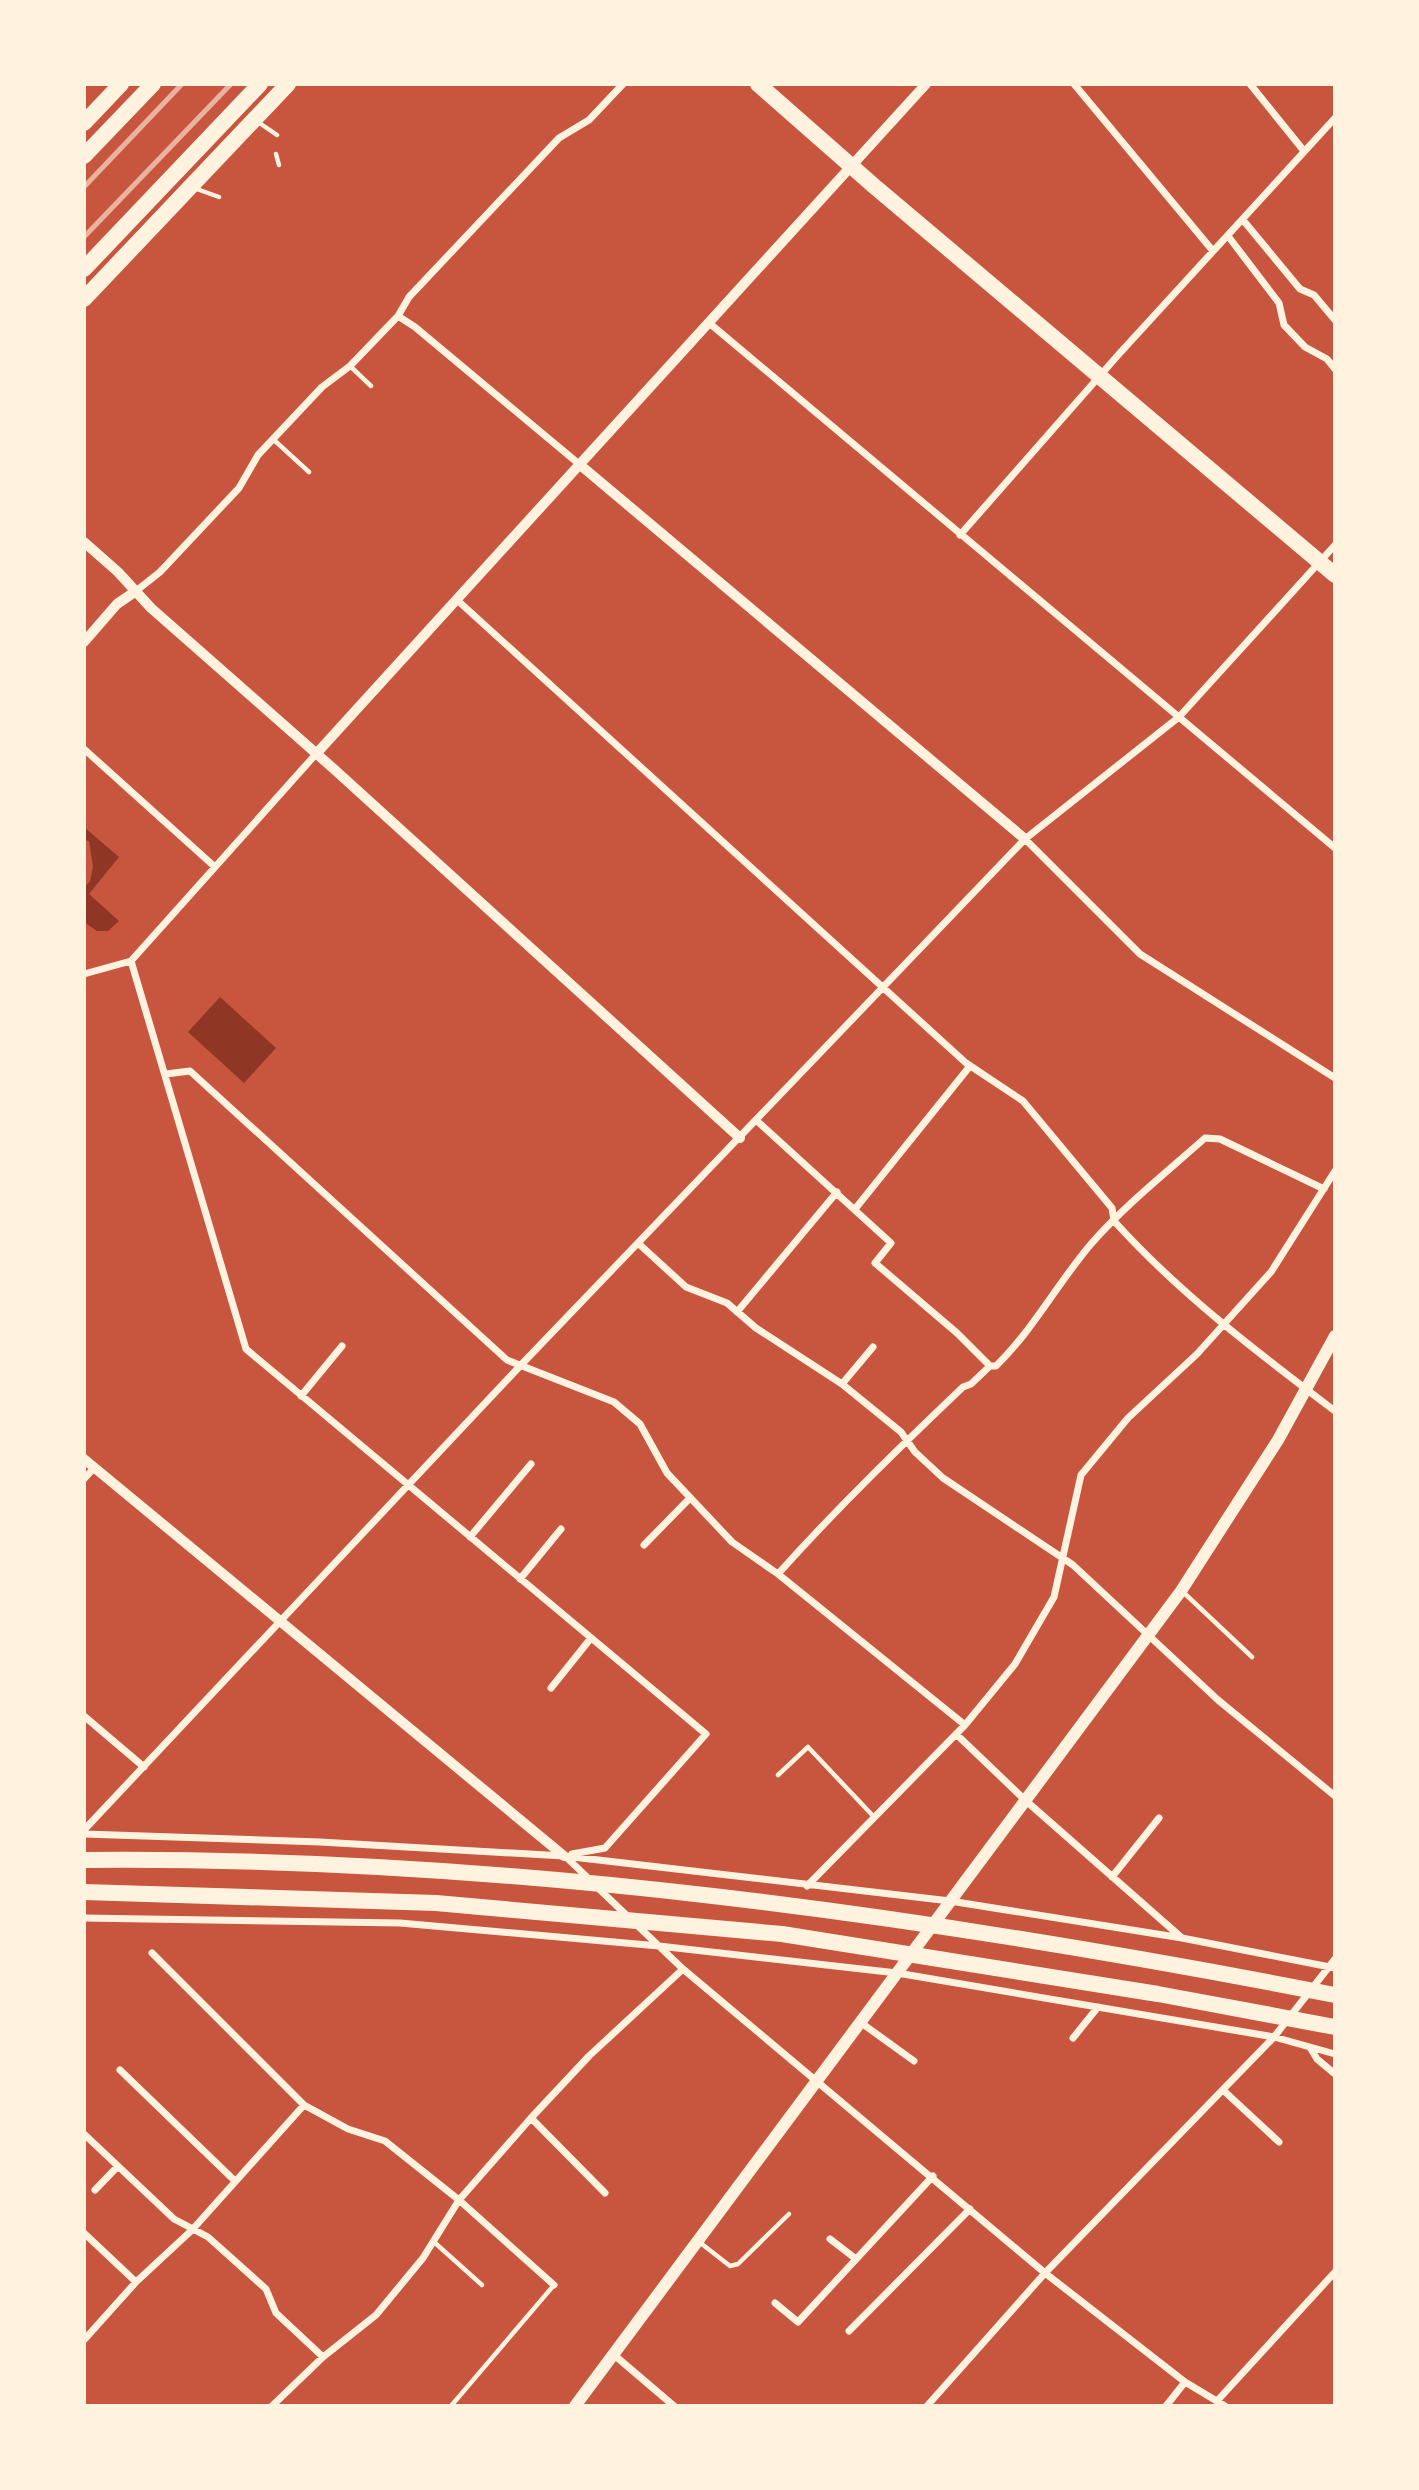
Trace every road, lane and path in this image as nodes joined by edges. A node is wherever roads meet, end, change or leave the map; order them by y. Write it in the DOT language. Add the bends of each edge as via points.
graph roads {
  1 [pos="121,84"];
  2 [pos="153,84"];
  3 [pos="260,84"];
  4 [pos="288,84"];
  5 [pos="623,84"];
  6 [pos="758,84"];
  7 [pos="926,84"];
  8 [pos="1074,84"];
  9 [pos="1250,84"];
  10 [pos="1335,118"];
  11 [pos="255,119"];
  12 [pos="84,123"];
  13 [pos="268,131"];
  14 [pos="277,135"];
  15 [pos="271,141"];
  16 [pos="1304,151"];
  17 [pos="276,155"];
  18 [pos="84,156"];
  19 [pos="279,165"];
  20 [pos="851,165"];
  21 [pos="192,187"];
  22 [pos="219,197"];
  23 [pos="1243,220"];
  24 [pos="1228,236"];
  25 [pos="1213,251"];
  26 [pos="84,269"];
  27 [pos="84,299"];
  28 [pos="398,316"];
  29 [pos="1335,320"];
  30 [pos="708,322"];
  31 [pos="350,366"];
  32 [pos="1335,369"];
  33 [pos="1099,376"];
  34 [pos="371,386"];
  35 [pos="273,439"];
  36 [pos="579,464"];
  37 [pos="309,472"];
  38 [pos="960,535"];
  39 [pos="84,542"];
  40 [pos="1335,545"];
  41 [pos="1319,562"];
  42 [pos="1335,575"];
  43 [pos="136,591"];
  44 [pos="456,599"];
  45 [pos="84,642"];
  46 [pos="1179,717"];
  47 [pos="84,749"];
  48 [pos="316,754"];
  49 [pos="1025,839"];
  50 [pos="1335,848"];
  51 [pos="215,867"];
  52 [pos="131,961"];
  53 [pos="84,974"];
  54 [pos="884,987"];
  55 [pos="970,1066"];
  56 [pos="166,1074"];
  57 [pos="1335,1078"];
  58 [pos="757,1121"];
  59 [pos="740,1138"];
  60 [pos="1335,1171"];
  61 [pos="1324,1189"];
  62 [pos="837,1192"];
  63 [pos="855,1209"];
  64 [pos="1114,1221"];
  65 [pos="639,1244"];
  66 [pos="737,1312"];
  67 [pos="1223,1325"];
  68 [pos="1335,1336"];
  69 [pos="342,1346"];
  70 [pos="873,1347"];
  71 [pos="520,1366"];
  72 [pos="990,1366"];
  73 [pos="842,1384"];
  74 [pos="1306,1389"];
  75 [pos="301,1396"];
  76 [pos="1335,1411"];
  77 [pos="907,1440"];
  78 [pos="84,1460"];
  79 [pos="531,1464"];
  80 [pos="94,1468"];
  81 [pos="84,1479"];
  82 [pos="409,1487"];
  83 [pos="691,1498"];
  84 [pos="561,1529"];
  85 [pos="470,1538"];
  86 [pos="644,1545"];
  87 [pos="1065,1559"];
  88 [pos="778,1574"];
  89 [pos="520,1580"];
  90 [pos="1181,1591"];
  91 [pos="282,1623"];
  92 [pos="1149,1633"];
  93 [pos="591,1638"];
  94 [pos="1252,1657"];
  95 [pos="551,1688"];
  96 [pos="84,1716"];
  97 [pos="965,1725"];
  98 [pos="956,1734"];
  99 [pos="144,1767"];
  100 [pos="778,1775"];
  101 [pos="1335,1796"];
  102 [pos="1025,1800"];
  103 [pos="1159,1818"];
  104 [pos="875,1819"];
  105 [pos="84,1832"];
  106 [pos="564,1856"];
  107 [pos="84,1860"];
  108 [pos="1112,1877"];
  109 [pos="807,1885"];
  110 [pos="84,1892"];
  111 [pos="950,1902"];
  112 [pos="84,1918"];
  113 [pos="1182,1938"];
  114 [pos="659,1946"];
  115 [pos="152,1953"];
  116 [pos="1335,1959"];
  117 [pos="1332,1967"];
  118 [pos="683,1969"];
  119 [pos="897,1973"];
  120 [pos="1335,1995"];
  121 [pos="1098,2007"];
  122 [pos="860,2022"];
  123 [pos="1335,2027"];
  124 [pos="1274,2037"];
  125 [pos="1073,2038"];
  126 [pos="1311,2049"];
  127 [pos="1335,2054"];
  128 [pos="914,2062"];
  129 [pos="120,2070"];
  130 [pos="1335,2074"];
  131 [pos="814,2082"];
  132 [pos="1223,2090"];
  133 [pos="304,2105"];
  134 [pos="531,2118"];
  135 [pos="84,2134"];
  136 [pos="1279,2142"];
  137 [pos="118,2166"];
  138 [pos="933,2176"];
  139 [pos="235,2181"];
  140 [pos="95,2190"];
  141 [pos="604,2193"];
  142 [pos="459,2200"];
  143 [pos="970,2208"];
  144 [pos="789,2214"];
  145 [pos="191,2230"];
  146 [pos="84,2233"];
  147 [pos="830,2239"];
  148 [pos="433,2241"];
  149 [pos="697,2241"];
  150 [pos="856,2259"];
  151 [pos="1335,2272"];
  152 [pos="1045,2273"];
  153 [pos="136,2282"];
  154 [pos="482,2285"];
  155 [pos="554,2285"];
  156 [pos="775,2303"];
  157 [pos="849,2331"];
  158 [pos="84,2340"];
  159 [pos="613,2354"];
  160 [pos="323,2357"];
  161 [pos="1185,2382"];
  162 [pos="1217,2401"];
  163 [pos="272,2406"];
  164 [pos="452,2406"];
  165 [pos="575,2406"];
  166 [pos="674,2406"];
  167 [pos="927,2406"];
  168 [pos="1166,2406"];
  169 [pos="1225,2406"];
  1 -- 12 [label="highway"];
  2 -- 18 [label="highway"];
  3 -- 26 [label="highway"];
  4 -- 11 [label="highway"];
  5 -- 28 [label="street" via="589,120 559,138 409,297"];
  6 -- 20 [label="highway"];
  7 -- 20 [label="street"];
  8 -- 25 [label="street"];
  9 -- 16 [label="street"];
  10 -- 16 [label="street"];
  11 -- 13 [label="lane"];
  11 -- 21 [label="highway"];
  13 -- 14 [label="lane"];
  13 -- 15 [label="lane"];
  16 -- 23 [label="street"];
  17 -- 19 [label="lane"];
  20 -- 30 [label="street"];
  20 -- 33 [label="highway"];
  21 -- 22 [label="lane"];
  21 -- 27 [label="highway"];
  23 -- 24 [label="street"];
  23 -- 29 [label="street" via="1300,289 1314,295"];
  24 -- 25 [label="street"];
  24 -- 32 [label="street" via="1279,303 1284,324 1305,348 1327,359"];
  25 -- 33 [label="street"];
  28 -- 31 [label="street"];
  28 -- 36 [label="street"];
  30 -- 36 [label="street"];
  30 -- 38 [label="street"];
  31 -- 34 [label="lane"];
  31 -- 35 [label="street" via="322,387"];
  33 -- 38 [label="street"];
  33 -- 41 [label="highway"];
  35 -- 37 [label="lane"];
  35 -- 43 [label="street" via="258,454 239,488 160,572"];
  36 -- 44 [label="street"];
  36 -- 49 [label="street"];
  38 -- 46 [label="street"];
  39 -- 43 [label="street"];
  40 -- 41 [label="street"];
  41 -- 42 [label="highway"];
  41 -- 46 [label="street"];
  43 -- 45 [label="street" via="117,604"];
  43 -- 48 [label="street"];
  44 -- 48 [label="street"];
  44 -- 54 [label="street"];
  46 -- 49 [label="street"];
  46 -- 50 [label="street"];
  47 -- 51 [label="street"];
  48 -- 51 [label="street"];
  48 -- 59 [label="street"];
  49 -- 54 [label="street"];
  49 -- 57 [label="street" via="1140,954"];
  51 -- 52 [label="street"];
  52 -- 53 [label="street"];
  52 -- 56 [label="street"];
  54 -- 55 [label="street"];
  54 -- 58 [label="street"];
  55 -- 63 [label="street"];
  55 -- 64 [label="street" via="1023,1101 1112,1208"];
  56 -- 71 [label="street" via="190,1071 508,1360"];
  56 -- 75 [label="street" via="246,1349"];
  58 -- 59 [label="street"];
  58 -- 62 [label="street"];
  59 -- 65 [label="street"];
  60 -- 61 [label="street"];
  61 -- 64 [label="street" via="1211,1137"];
  61 -- 67 [label="street" via="1271,1272"];
  62 -- 63 [label="street"];
  62 -- 66 [label="street"];
  63 -- 72 [label="street" via="891,1242 875,1263"];
  64 -- 67 [label="street"];
  64 -- 72 [label="street" via="1056,1289 1021,1341 996,1366"];
  65 -- 66 [label="street" via="687,1287 715,1296"];
  65 -- 71 [label="street"];
  66 -- 73 [label="street"];
  67 -- 74 [label="street"];
  67 -- 87 [label="street" via="1128,1418 1081,1475"];
  68 -- 74 [label="main road"];
  69 -- 75 [label="street"];
  70 -- 73 [label="street"];
  71 -- 82 [label="street"];
  71 -- 83 [label="street" via="614,1402 640,1424 667,1473"];
  72 -- 77 [label="street"];
  73 -- 77 [label="street"];
  74 -- 76 [label="street"];
  74 -- 90 [label="main road" via="1261,1469"];
  75 -- 82 [label="street"];
  77 -- 87 [label="street" via="943,1478"];
  77 -- 88 [label="street" via="839,1505"];
  78 -- 80 [label="street"];
  79 -- 85 [label="street"];
  80 -- 81 [label="street"];
  80 -- 91 [label="street"];
  82 -- 85 [label="street"];
  82 -- 91 [label="street"];
  83 -- 86 [label="street"];
  83 -- 88 [label="street" via="732,1542"];
  84 -- 89 [label="street"];
  85 -- 89 [label="street"];
  87 -- 92 [label="street"];
  87 -- 97 [label="street" via="1040,1626"];
  88 -- 97 [label="street"];
  89 -- 93 [label="street"];
  90 -- 92 [label="main road"];
  90 -- 94 [label="lane"];
  91 -- 99 [label="street"];
  91 -- 106 [label="street"];
  92 -- 101 [label="street" via="1218,1700"];
  92 -- 102 [label="main road"];
  93 -- 95 [label="street"];
  93 -- 106 [label="street" via="706,1734 605,1848"];
  96 -- 99 [label="street"];
  97 -- 98 [label="street"];
  98 -- 102 [label="street"];
  98 -- 104 [label="street"];
  99 -- 105 [label="street"];
  100 -- 104 [label="lane" via="808,1747"];
  102 -- 108 [label="street"];
  102 -- 111 [label="main road"];
  103 -- 108 [label="street"];
  104 -- 109 [label="street"];
  105 -- 106 [label="street"];
  106 -- 109 [label="street"];
  106 -- 114 [label="street"];
  107 -- 120 [label="highway" via="444,1872 802,1906 1164,1962"];
  108 -- 113 [label="street"];
  109 -- 111 [label="street"];
  110 -- 123 [label="highway" via="436,1903 782,1934 1145,1991"];
  111 -- 113 [label="street"];
  111 -- 119 [label="main road"];
  112 -- 114 [label="street" via="400,1923"];
  113 -- 117 [label="street"];
  114 -- 118 [label="street"];
  114 -- 119 [label="street"];
  115 -- 133 [label="street"];
  116 -- 117 [label="street"];
  117 -- 124 [label="street"];
  118 -- 131 [label="street"];
  118 -- 134 [label="street" via="589,2056"];
  119 -- 121 [label="street"];
  119 -- 122 [label="main road"];
  121 -- 124 [label="street"];
  121 -- 125 [label="street"];
  122 -- 128 [label="street"];
  122 -- 131 [label="main road"];
  124 -- 126 [label="street"];
  124 -- 132 [label="street"];
  126 -- 127 [label="street"];
  126 -- 130 [label="street"];
  129 -- 139 [label="street"];
  131 -- 138 [label="street"];
  131 -- 149 [label="main road"];
  132 -- 136 [label="street"];
  132 -- 152 [label="street"];
  133 -- 139 [label="street"];
  133 -- 142 [label="street" via="348,2129 385,2141"];
  134 -- 141 [label="street"];
  134 -- 142 [label="street"];
  135 -- 137 [label="street"];
  137 -- 140 [label="street"];
  137 -- 145 [label="street"];
  138 -- 143 [label="street"];
  138 -- 150 [label="street"];
  139 -- 145 [label="street"];
  142 -- 148 [label="street"];
  142 -- 155 [label="street"];
  143 -- 152 [label="street"];
  143 -- 157 [label="street"];
  144 -- 149 [label="lane" via="738,2264 730,2266"];
  145 -- 153 [label="street"];
  145 -- 160 [label="street" via="208,2237 266,2289 276,2313"];
  146 -- 153 [label="street"];
  147 -- 150 [label="street"];
  148 -- 154 [label="lane"];
  148 -- 160 [label="street" via="376,2315"];
  149 -- 159 [label="main road"];
  150 -- 156 [label="street" via="798,2322"];
  151 -- 162 [label="street"];
  152 -- 161 [label="street"];
  152 -- 167 [label="street"];
  153 -- 158 [label="street"];
  155 -- 164 [label="lane"];
  159 -- 165 [label="main road"];
  159 -- 166 [label="street"];
  160 -- 163 [label="street"];
  161 -- 162 [label="street"];
  161 -- 168 [label="street"];
  162 -- 169 [label="street"];
}
